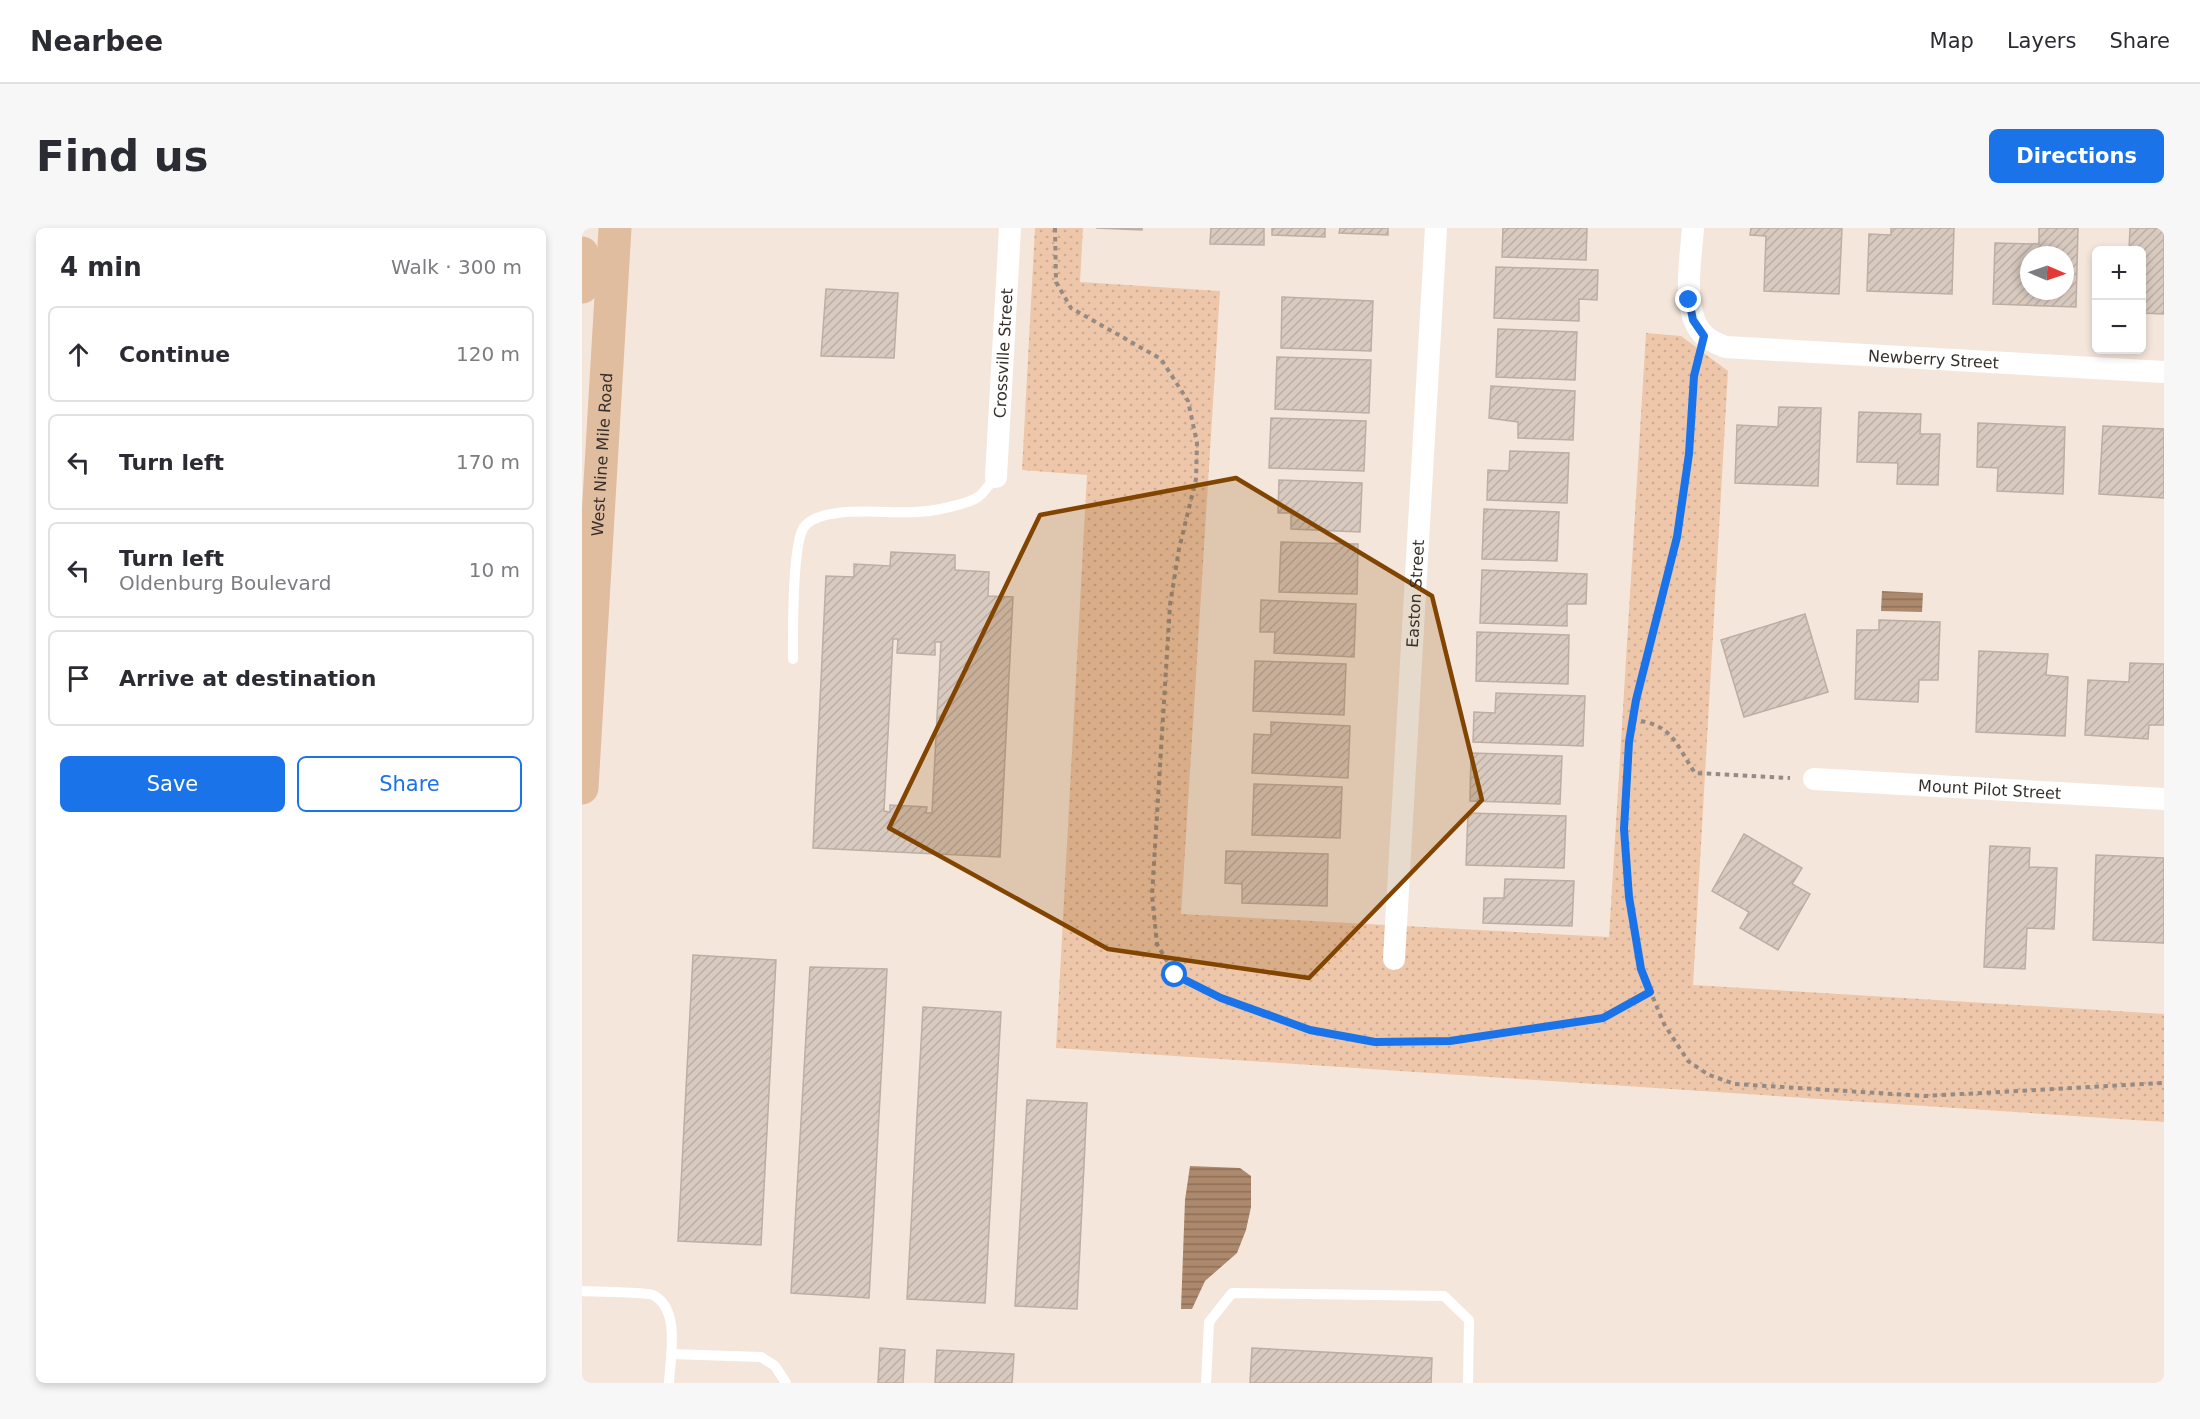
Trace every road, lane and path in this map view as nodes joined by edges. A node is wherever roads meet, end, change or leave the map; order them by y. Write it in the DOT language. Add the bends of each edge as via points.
graph roads {
  1 [pos="615,228"];
  2 [pos="1010,228"];
  3 [pos="1055,228"];
  4 [pos="1436,228"];
  5 [pos="1693,228"];
  6 [pos="582,253"];
  7 [pos="582,287"];
  8 [pos="1704,336"];
  9 [pos="2164,372"];
  10 [pos="996,477"];
  11 [pos="792,659"];
  12 [pos="585,688"];
  13 [pos="1632,720"];
  14 [pos="1814,779"];
  15 [pos="582,788"];
  16 [pos="2164,799"];
  17 [pos="1394,959"];
  18 [pos="1650,992"];
  19 [pos="2164,1083"];
  20 [pos="582,1291"];
  21 [pos="671,1354"];
  22 [pos="669,1383"];
  23 [pos="786,1383"];
  24 [pos="1206,1383"];
  25 [pos="1468,1383"];
  1 -- 12 [label="main road, West Nine Mile Road"];
  2 -- 10 [label="street, Crossville Street"];
  3 -- 18 [label="path" via="1056,282 1071,308 1161,359 1188,400 1197,443 1196,479 1170,605 1152,895 1157,944 1175,975 1221,998 1310,1030 1375,1042 1450,1041 1603,1018"];
  4 -- 17 [label="street, Easton Street"];
  5 -- 8 [label="street" via="1689,300 1693,320"];
  6 -- 7 [label="main road"];
  8 -- 9 [label="street, Newberry Street" via="1725,347"];
  8 -- 13 [label="path" via="1694,376 1689,454 1677,537"];
  10 -- 11 [label="lane" via="978,497 953,506 917,512 847,512 819,516 804,527 797,555"];
  12 -- 15 [label="main road, West Nine Mile Road"];
  13 -- 14 [label="path" via="1650,721 1667,730 1695,773"];
  13 -- 18 [label="path" via="1625,840 1629,897 1641,969"];
  14 -- 16 [label="street, Mount Pilot Street"];
  18 -- 19 [label="path" via="1664,1024 1688,1060 1709,1075 1735,1084 1925,1096"];
  20 -- 21 [label="lane" via="652,1295 667,1308 672,1330"];
  21 -- 22 [label="lane"];
  21 -- 23 [label="lane" via="762,1357 775,1366"];
  24 -- 25 [label="lane" via="1209,1322 1232,1293 1444,1296 1469,1320"];
}
